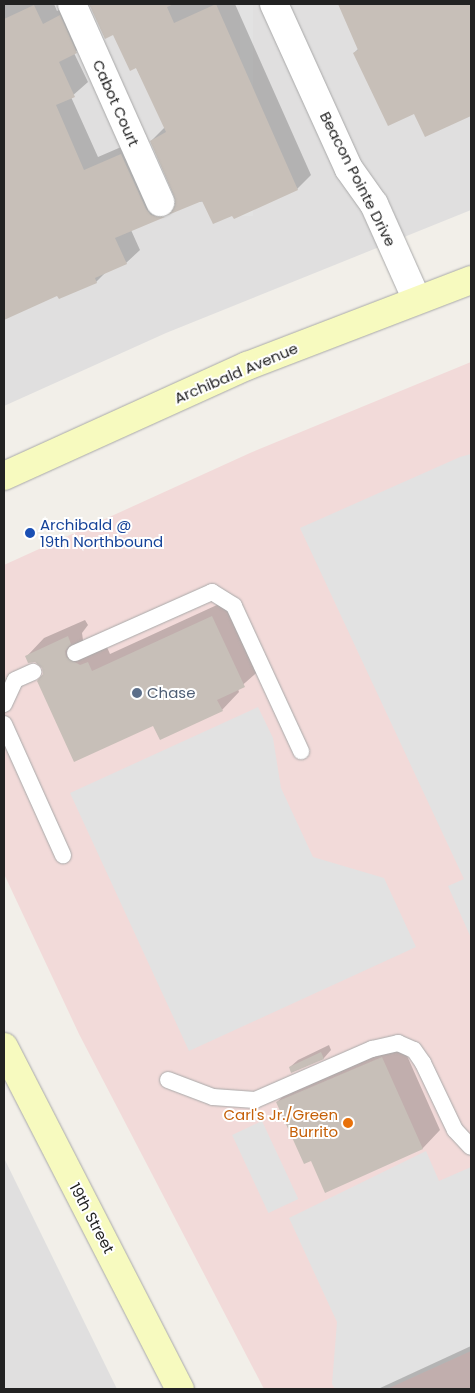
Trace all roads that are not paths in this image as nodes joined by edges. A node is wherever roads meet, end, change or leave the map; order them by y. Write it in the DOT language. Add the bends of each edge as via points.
graph roads {
  1 [pos="72,4"];
  2 [pos="274,4"];
  3 [pos="160,202"];
  4 [pos="471,280"];
  5 [pos="417,300"];
  6 [pos="4,476"];
  7 [pos="75,653"];
  8 [pos="33,672"];
  9 [pos="4,704"];
  10 [pos="4,724"];
  11 [pos="300,751"];
  12 [pos="63,855"];
  13 [pos="4,1047"];
  14 [pos="168,1080"];
  15 [pos="471,1147"];
  16 [pos="180,1389"];
  1 -- 3 [label="street, Cabot Court"];
  2 -- 5 [label="street, Beacon Pointe Drive" via="349,169 374,204"];
  4 -- 5 [label="main road, Archibald Avenue"];
  5 -- 6 [label="main road, Archibald Avenue" via="247,366"];
  7 -- 11 [label="lane" via="212,592 234,606"];
  8 -- 9 [label="lane" via="14,680"];
  10 -- 12 [label="lane"];
  13 -- 16 [label="main road, 19th Street"];
  14 -- 15 [label="lane" via="213,1097 255,1100 372,1049 398,1042 414,1050 455,1130"];
}
